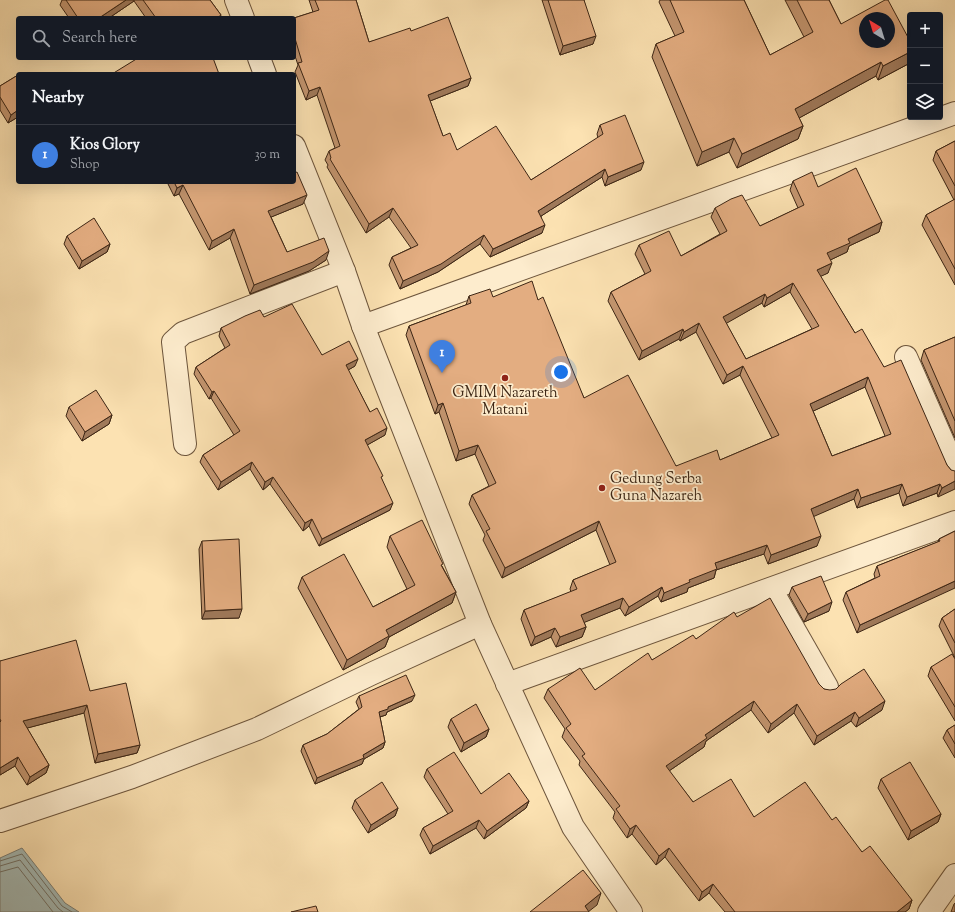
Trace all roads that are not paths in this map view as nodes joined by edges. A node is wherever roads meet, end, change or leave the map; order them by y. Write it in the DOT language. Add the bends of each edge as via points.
graph roads {
  1 [pos="236,0"];
  2 [pos="242,16"];
  3 [pos="260,60"];
  4 [pos="264,72"];
  5 [pos="954,117"];
  6 [pos="296,151"];
  7 [pos="344,271"];
  8 [pos="363,326"];
  9 [pos="906,357"];
  10 [pos="185,444"];
  11 [pos="955,469"];
  12 [pos="955,522"];
  13 [pos="771,589"];
  14 [pos="480,624"];
  15 [pos="507,684"];
  16 [pos="827,687"];
  17 [pos="0,821"];
  18 [pos="955,874"];
  19 [pos="631,912"];
  20 [pos="929,912"];
  1 -- 2 [label="street"];
  3 -- 4 [label="street"];
  5 -- 8 [label="street"];
  6 -- 7 [label="street"];
  7 -- 8 [label="street"];
  7 -- 10 [label="street" via="177,337 173,342"];
  8 -- 14 [label="street"];
  9 -- 11 [label="street"];
  12 -- 13 [label="street"];
  13 -- 15 [label="street"];
  13 -- 16 [label="street"];
  14 -- 15 [label="street"];
  14 -- 17 [label="street" via="257,729 132,776"];
  15 -- 19 [label="street" via="573,827"];
  18 -- 20 [label="street"];
}
